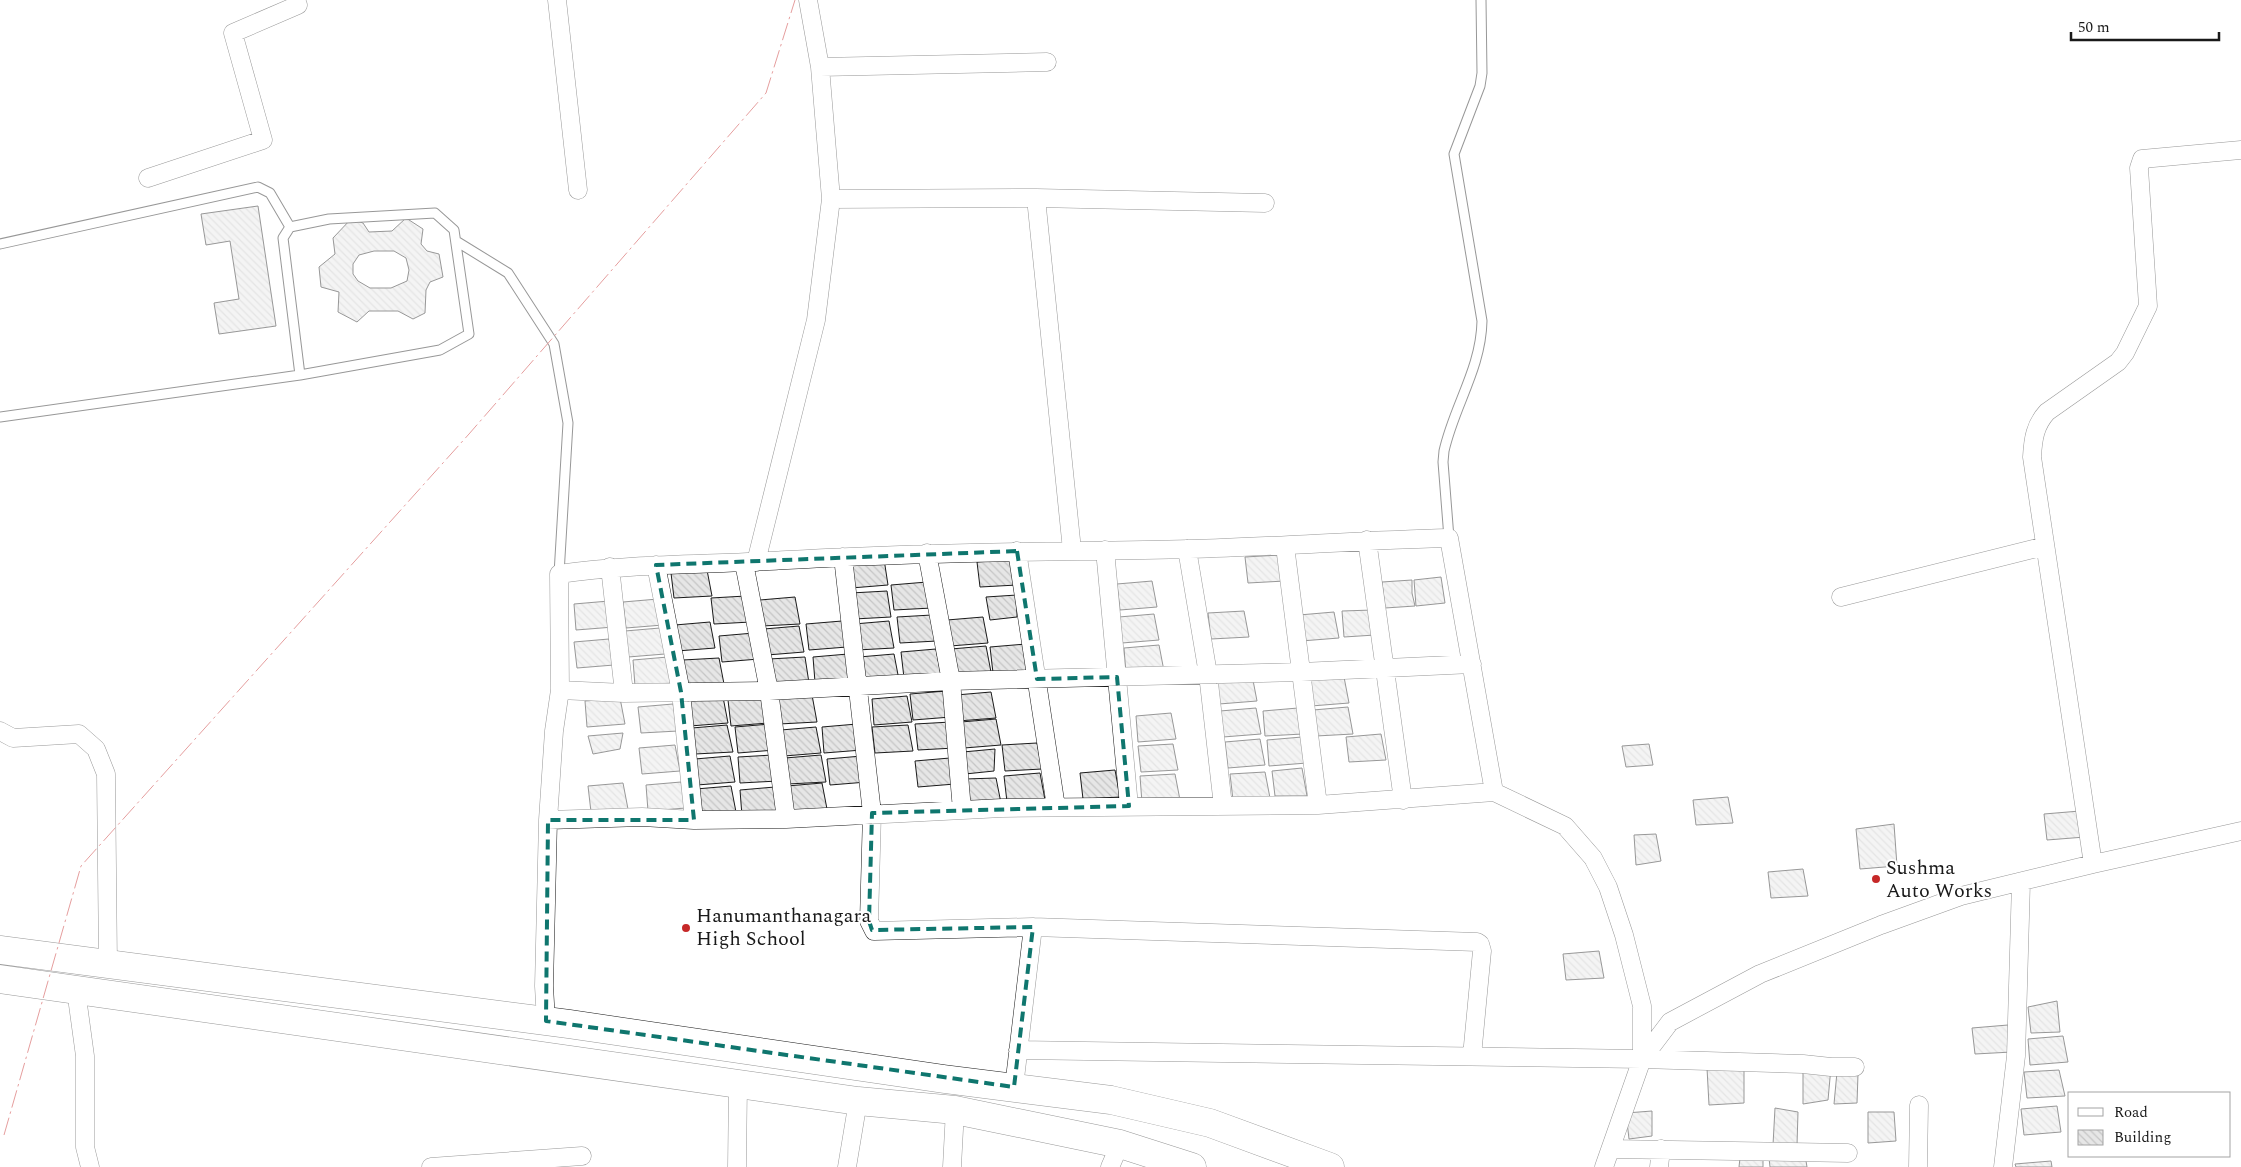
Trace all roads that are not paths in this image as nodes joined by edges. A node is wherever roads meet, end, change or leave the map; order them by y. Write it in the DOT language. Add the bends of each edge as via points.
graph roads {
  1 [pos="557,0"];
  2 [pos="808,0"];
  3 [pos="1481,0"];
  4 [pos="301,2"];
  5 [pos="1047,62"];
  6 [pos="820,67"];
  7 [pos="2241,150"];
  8 [pos="148,178"];
  9 [pos="578,190"];
  10 [pos="831,198"];
  11 [pos="1036,198"];
  12 [pos="1264,203"];
  13 [pos="290,227"];
  14 [pos="456,241"];
  15 [pos="0,244"];
  16 [pos="300,375"];
  17 [pos="0,417"];
  18 [pos="1449,538"];
  19 [pos="1367,540"];
  20 [pos="1285,546"];
  21 [pos="2045,546"];
  22 [pos="1187,549"];
  23 [pos="1072,550"];
  24 [pos="1105,550"];
  25 [pos="1017,551"];
  26 [pos="927,553"];
  27 [pos="843,557"];
  28 [pos="750,562"];
  29 [pos="656,565"];
  30 [pos="610,567"];
  31 [pos="559,574"];
  32 [pos="1841,597"];
  33 [pos="1472,664"];
  34 [pos="1384,669"];
  35 [pos="1301,672"];
  36 [pos="1208,674"];
  37 [pos="1117,677"];
  38 [pos="1037,679"];
  39 [pos="951,681"];
  40 [pos="857,686"];
  41 [pos="560,690"];
  42 [pos="769,691"];
  43 [pos="681,692"];
  44 [pos="624,693"];
  45 [pos="0,731"];
  46 [pos="1494,792"];
  47 [pos="1403,800"];
  48 [pos="1318,804"];
  49 [pos="1129,806"];
  50 [pos="1222,806"];
  51 [pos="1056,807"];
  52 [pos="962,810"];
  53 [pos="872,813"];
  54 [pos="786,819"];
  55 [pos="548,820"];
  56 [pos="694,820"];
  57 [pos="2241,830"];
  58 [pos="2093,864"];
  59 [pos="2020,882"];
  60 [pos="1033,927"];
  61 [pos="0,950"];
  62 [pos="108,964"];
  63 [pos="0,979"];
  64 [pos="76,990"];
  65 [pos="546,1021"];
  66 [pos="1018,1050"];
  67 [pos="1472,1056"];
  68 [pos="1642,1059"];
  69 [pos="1855,1067"];
  70 [pos="738,1084"];
  71 [pos="1014,1087"];
  72 [pos="858,1101"];
  73 [pos="1919,1105"];
  74 [pos="955,1110"];
  75 [pos="1611,1149"];
  76 [pos="1661,1149"];
  77 [pos="1848,1153"];
  78 [pos="1115,1155"];
  79 [pos="582,1156"];
  80 [pos="90,1167"];
  81 [pos="431,1167"];
  82 [pos="737,1167"];
  83 [pos="846,1167"];
  84 [pos="952,1167"];
  85 [pos="1192,1167"];
  86 [pos="1330,1167"];
  87 [pos="1604,1167"];
  88 [pos="1660,1167"];
  89 [pos="1918,1167"];
  90 [pos="2003,1167"];
  1 -- 9 [label="street"];
  2 -- 6 [label="street"];
  3 -- 18 [label="lane" via="1480,86 1454,154 1482,331 1472,376 1444,451"];
  4 -- 8 [label="street" via="233,33 263,140"];
  5 -- 6 [label="street"];
  6 -- 10 [label="street"];
  7 -- 21 [label="street" via="2146,157 2140,163 2148,306 2118,362 2047,412 2038,422 2032,457"];
  10 -- 11 [label="street"];
  10 -- 28 [label="street" via="816,320"];
  11 -- 12 [label="street"];
  11 -- 23 [label="street"];
  13 -- 14 [label="lane" via="329,219 435,213 454,230"];
  13 -- 15 [label="lane" via="270,194 258,187"];
  13 -- 16 [label="lane" via="283,238"];
  14 -- 16 [label="lane" via="469,334 440,350"];
  14 -- 31 [label="lane" via="508,273 554,344 568,423"];
  16 -- 17 [label="lane"];
  18 -- 19 [label="street"];
  18 -- 33 [label="street"];
  19 -- 20 [label="street"];
  19 -- 34 [label="street"];
  20 -- 22 [label="street"];
  20 -- 35 [label="street"];
  21 -- 32 [label="street"];
  21 -- 58 [label="street"];
  22 -- 24 [label="street"];
  22 -- 36 [label="street"];
  23 -- 24 [label="street"];
  23 -- 25 [label="street"];
  24 -- 37 [label="street"];
  25 -- 26 [label="street"];
  25 -- 38 [label="street"];
  26 -- 27 [label="street"];
  26 -- 39 [label="street"];
  27 -- 28 [label="street"];
  27 -- 40 [label="street"];
  28 -- 29 [label="street"];
  28 -- 42 [label="street"];
  29 -- 30 [label="street"];
  29 -- 43 [label="street"];
  30 -- 31 [label="street"];
  30 -- 44 [label="street"];
  31 -- 41 [label="street"];
  33 -- 34 [label="street"];
  33 -- 46 [label="street"];
  34 -- 35 [label="street"];
  34 -- 47 [label="street"];
  35 -- 36 [label="street"];
  35 -- 48 [label="street"];
  36 -- 37 [label="street"];
  36 -- 50 [label="street"];
  37 -- 38 [label="street"];
  37 -- 49 [label="street"];
  38 -- 39 [label="street"];
  38 -- 51 [label="street"];
  39 -- 40 [label="street"];
  39 -- 52 [label="street"];
  40 -- 42 [label="street"];
  40 -- 53 [label="street"];
  41 -- 44 [label="street"];
  41 -- 55 [label="street"];
  42 -- 43 [label="street"];
  42 -- 54 [label="street"];
  43 -- 44 [label="street"];
  43 -- 56 [label="street"];
  45 -- 62 [label="street" via="13,738 79,734 96,749 106,774"];
  46 -- 47 [label="street"];
  46 -- 68 [label="street" via="1565,826 1593,858 1608,887 1622,927 1642,1006"];
  47 -- 48 [label="street"];
  48 -- 50 [label="street"];
  49 -- 50 [label="street"];
  49 -- 51 [label="street"];
  51 -- 52 [label="street"];
  52 -- 53 [label="street"];
  53 -- 54 [label="street"];
  53 -- 60 [label="street" via="869,921 874,931"];
  54 -- 56 [label="street"];
  55 -- 56 [label="street" via="642,817"];
  55 -- 65 [label="street"];
  57 -- 58 [label="street"];
  58 -- 59 [label="street"];
  59 -- 68 [label="street" via="1952,899 1881,924 1760,974 1670,1022"];
  59 -- 90 [label="street" via="2016,1056"];
  60 -- 66 [label="street"];
  60 -- 67 [label="street" via="1476,942 1482,951"];
  61 -- 62 [label="highway"];
  62 -- 65 [label="highway"];
  63 -- 64 [label="highway"];
  64 -- 70 [label="highway"];
  64 -- 80 [label="street" via="85,1056 85,1147"];
  65 -- 71 [label="highway"];
  66 -- 67 [label="street"];
  66 -- 71 [label="street"];
  67 -- 68 [label="street"];
  68 -- 69 [label="street"];
  68 -- 75 [label="street"];
  70 -- 72 [label="highway"];
  70 -- 82 [label="street"];
  71 -- 86 [label="highway" via="1111,1100 1210,1123"];
  72 -- 74 [label="highway"];
  72 -- 83 [label="street"];
  73 -- 89 [label="street"];
  74 -- 78 [label="highway"];
  74 -- 84 [label="street"];
  75 -- 76 [label="street"];
  75 -- 87 [label="street"];
  76 -- 77 [label="street"];
  76 -- 88 [label="street"];
  78 -- 85 [label="highway"];
  79 -- 81 [label="street"];
}
